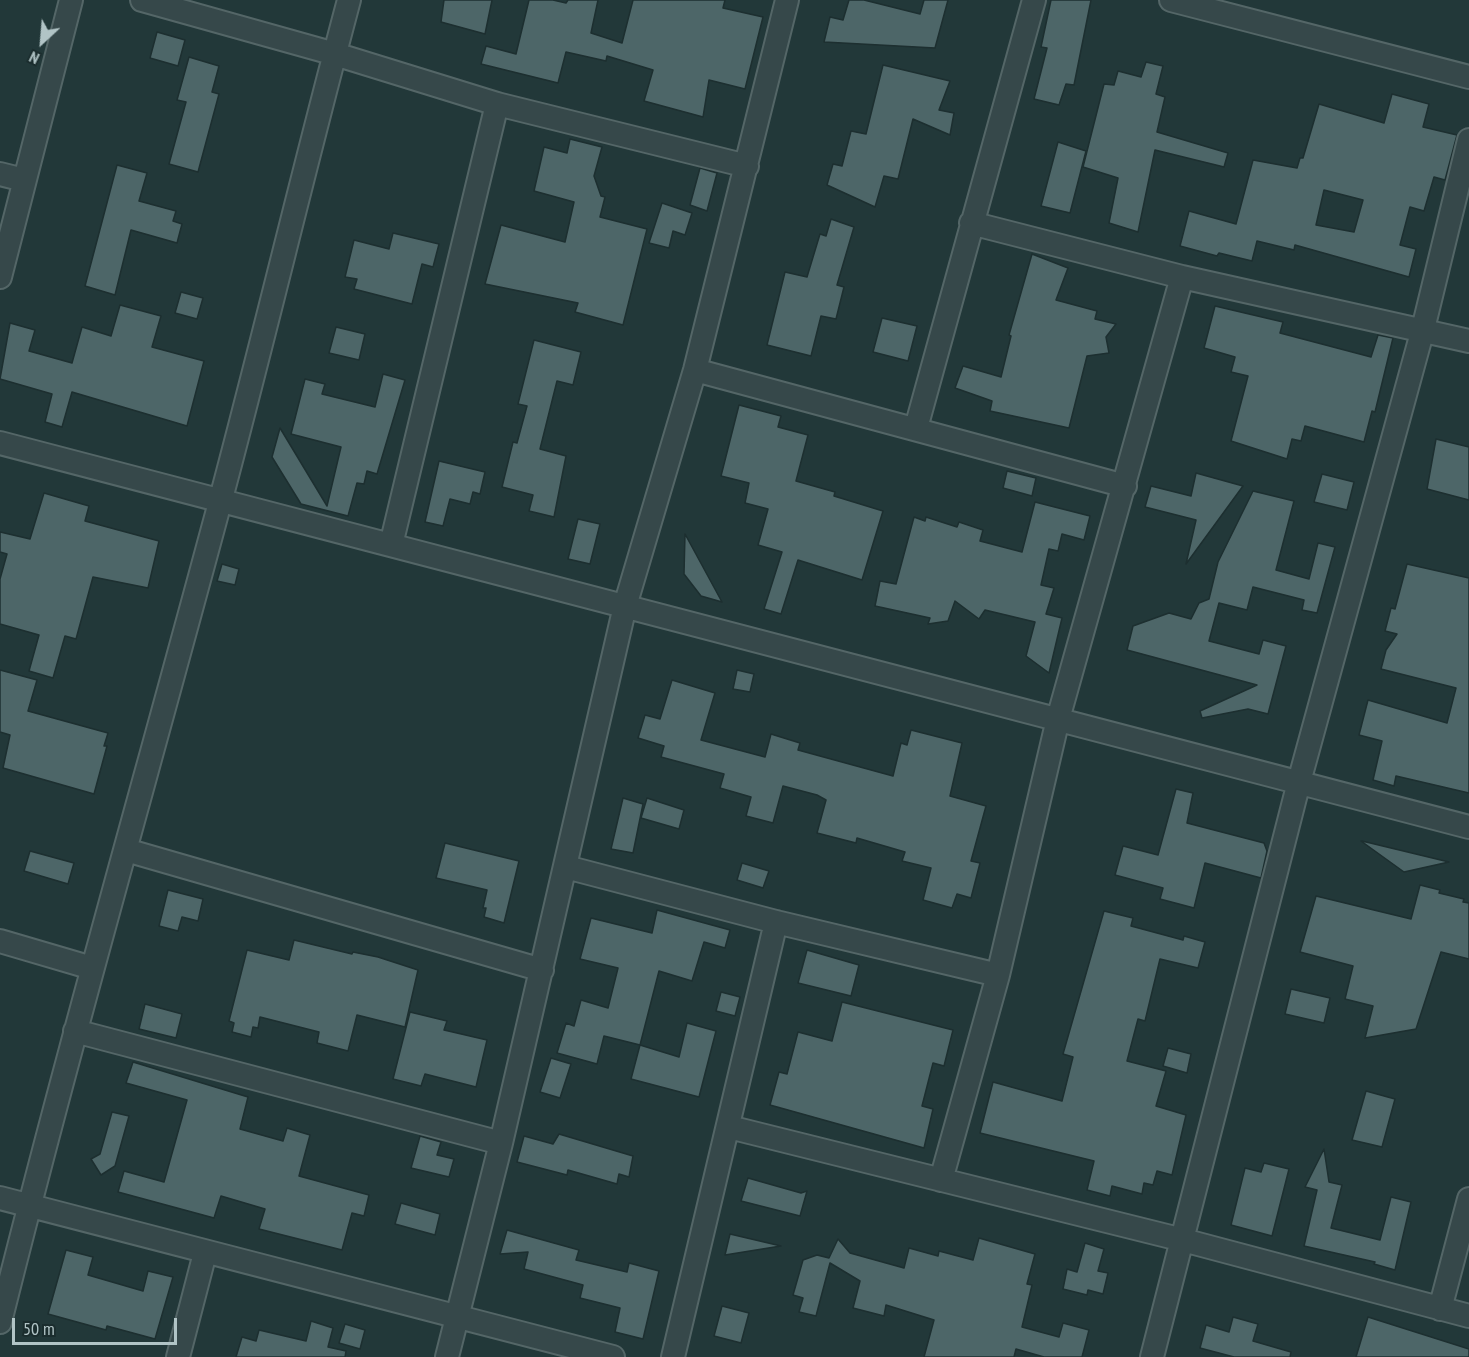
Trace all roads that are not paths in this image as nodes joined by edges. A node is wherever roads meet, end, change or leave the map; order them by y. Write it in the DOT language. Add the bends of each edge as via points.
graph roads {
  1 [pos="71,0"];
  2 [pos="142,0"];
  3 [pos="350,0"];
  4 [pos="787,0"];
  5 [pos="1034,0"];
  6 [pos="1171,0"];
  7 [pos="335,54"];
  8 [pos="1469,77"];
  9 [pos="497,104"];
  10 [pos="1469,140"];
  11 [pos="747,166"];
  12 [pos="0,174"];
  13 [pos="24,180"];
  14 [pos="972,224"];
  15 [pos="0,277"];
  16 [pos="1182,277"];
  17 [pos="1423,329"];
  18 [pos="1469,341"];
  19 [pos="695,370"];
  20 [pos="916,428"];
  21 [pos="0,443"];
  22 [pos="1125,486"];
  23 [pos="220,501"];
  24 [pos="391,545"];
  25 [pos="625,606"];
  26 [pos="1058,720"];
  27 [pos="1299,783"];
  28 [pos="1469,827"];
  29 [pos="126,850"];
  30 [pos="566,867"];
  31 [pos="776,922"];
  32 [pos="0,941"];
  33 [pos="92,968"];
  34 [pos="542,969"];
  35 [pos="998,975"];
  36 [pos="75,1031"];
  37 [pos="729,1127"];
  38 [pos="501,1143"];
  39 [pos="941,1180"];
  40 [pos="0,1198"];
  41 [pos="1469,1200"];
  42 [pos="29,1206"];
  43 [pos="1183,1240"];
  44 [pos="205,1253"];
  45 [pos="1440,1309"];
  46 [pos="1469,1316"];
  47 [pos="457,1317"];
  48 [pos="0,1322"];
  49 [pos="178,1357"];
  50 [pos="447,1357"];
  51 [pos="613,1357"];
  52 [pos="674,1357"];
  53 [pos="1152,1357"];
  1 -- 13 [label="street"];
  2 -- 7 [label="street"];
  3 -- 7 [label="street"];
  4 -- 11 [label="street"];
  5 -- 14 [label="street"];
  6 -- 8 [label="street"];
  7 -- 9 [label="street"];
  7 -- 23 [label="street"];
  9 -- 11 [label="street"];
  9 -- 24 [label="street"];
  10 -- 17 [label="street"];
  11 -- 19 [label="street"];
  12 -- 13 [label="street"];
  13 -- 15 [label="street"];
  14 -- 16 [label="street"];
  14 -- 20 [label="street"];
  16 -- 17 [label="street"];
  16 -- 22 [label="street"];
  17 -- 18 [label="street"];
  17 -- 27 [label="street"];
  19 -- 20 [label="street"];
  19 -- 25 [label="street"];
  20 -- 22 [label="street"];
  21 -- 23 [label="street"];
  22 -- 26 [label="street"];
  23 -- 24 [label="street"];
  23 -- 29 [label="street"];
  24 -- 25 [label="street"];
  25 -- 26 [label="street"];
  25 -- 30 [label="street"];
  26 -- 27 [label="street"];
  26 -- 35 [label="street"];
  27 -- 28 [label="street"];
  27 -- 43 [label="street"];
  29 -- 33 [label="street"];
  29 -- 34 [label="street"];
  30 -- 31 [label="street"];
  30 -- 34 [label="street"];
  31 -- 35 [label="street"];
  31 -- 37 [label="street"];
  32 -- 33 [label="street"];
  33 -- 36 [label="street"];
  34 -- 38 [label="street"];
  35 -- 39 [label="street"];
  36 -- 38 [label="street"];
  36 -- 42 [label="street"];
  37 -- 39 [label="street"];
  37 -- 52 [label="street"];
  38 -- 47 [label="street"];
  39 -- 43 [label="street"];
  40 -- 42 [label="street"];
  41 -- 45 [label="street"];
  42 -- 44 [label="street"];
  42 -- 48 [label="street"];
  43 -- 45 [label="street"];
  43 -- 53 [label="street"];
  44 -- 47 [label="street"];
  44 -- 49 [label="street"];
  45 -- 46 [label="street"];
  47 -- 50 [label="street"];
  47 -- 51 [label="street"];
}
